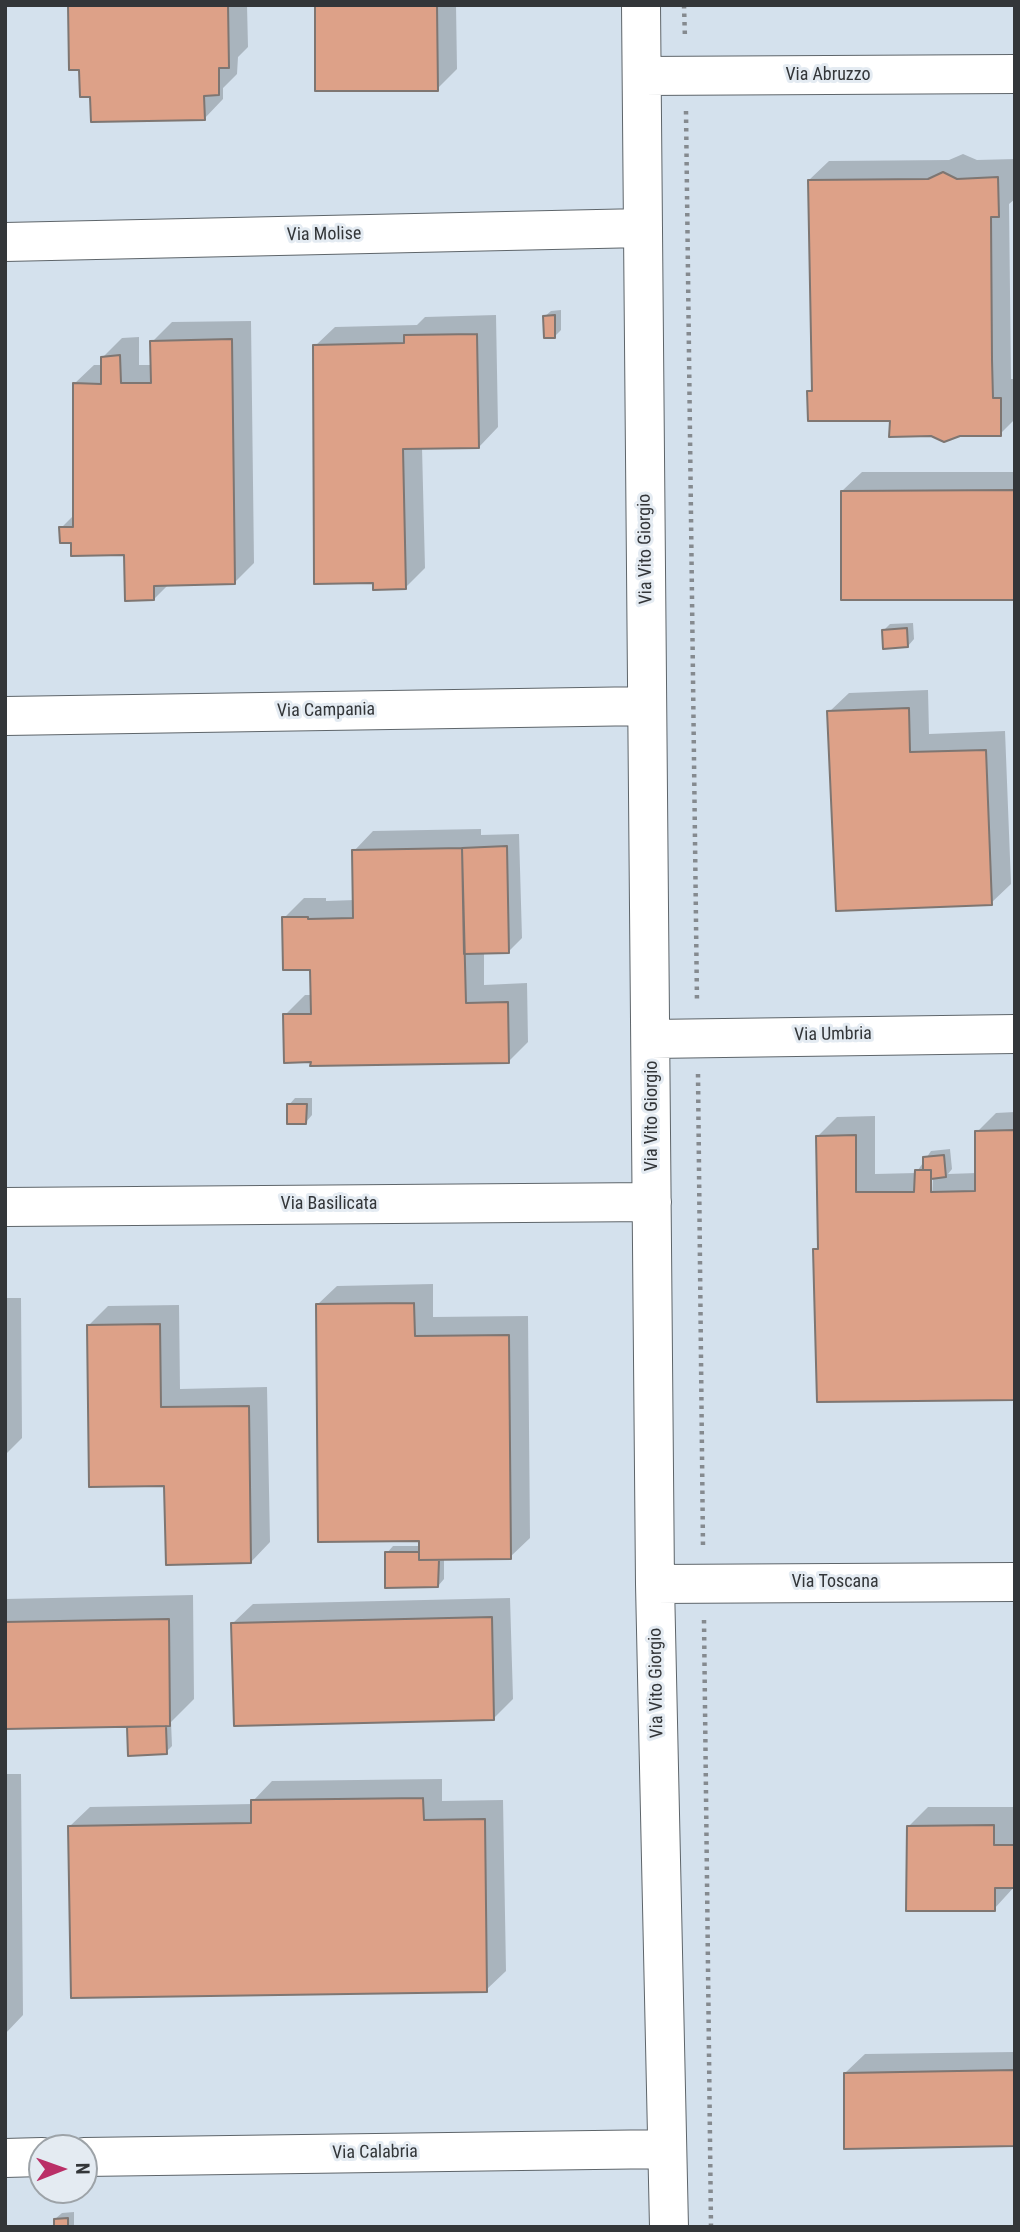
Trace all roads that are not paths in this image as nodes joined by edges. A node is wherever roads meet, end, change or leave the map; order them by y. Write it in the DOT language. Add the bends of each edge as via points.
graph roads {
  1 [pos="641,5"];
  2 [pos="1015,74"];
  3 [pos="642,76"];
  4 [pos="643,228"];
  5 [pos="5,242"];
  6 [pos="647,706"];
  7 [pos="5,716"];
  8 [pos="1015,1034"];
  9 [pos="652,1039"];
  10 [pos="652,1202"];
  11 [pos="5,1207"];
  12 [pos="1015,1582"];
  13 [pos="655,1584"];
  14 [pos="667,2149"];
  15 [pos="28,2157"];
  16 [pos="98,2157"];
  17 [pos="5,2158"];
  18 [pos="669,2227"];
  1 -- 3 [label="street, Via Vito Giorgio"];
  2 -- 3 [label="street, Via Abruzzo"];
  3 -- 4 [label="street, Via Vito Giorgio"];
  4 -- 5 [label="street, Via Molise"];
  4 -- 6 [label="street, Via Vito Giorgio"];
  6 -- 7 [label="street, Via Campania"];
  6 -- 9 [label="street, Via Vito Giorgio"];
  8 -- 9 [label="street, Via Umbria"];
  9 -- 10 [label="street, Via Vito Giorgio"];
  10 -- 11 [label="street, Via Basilicata"];
  10 -- 13 [label="street, Via Vito Giorgio"];
  12 -- 13 [label="street, Via Toscana"];
  13 -- 14 [label="street, Via Vito Giorgio"];
  14 -- 16 [label="street, Via Calabria"];
  14 -- 18 [label="street, Via Vito Giorgio"];
  15 -- 17 [label="street"];
}
